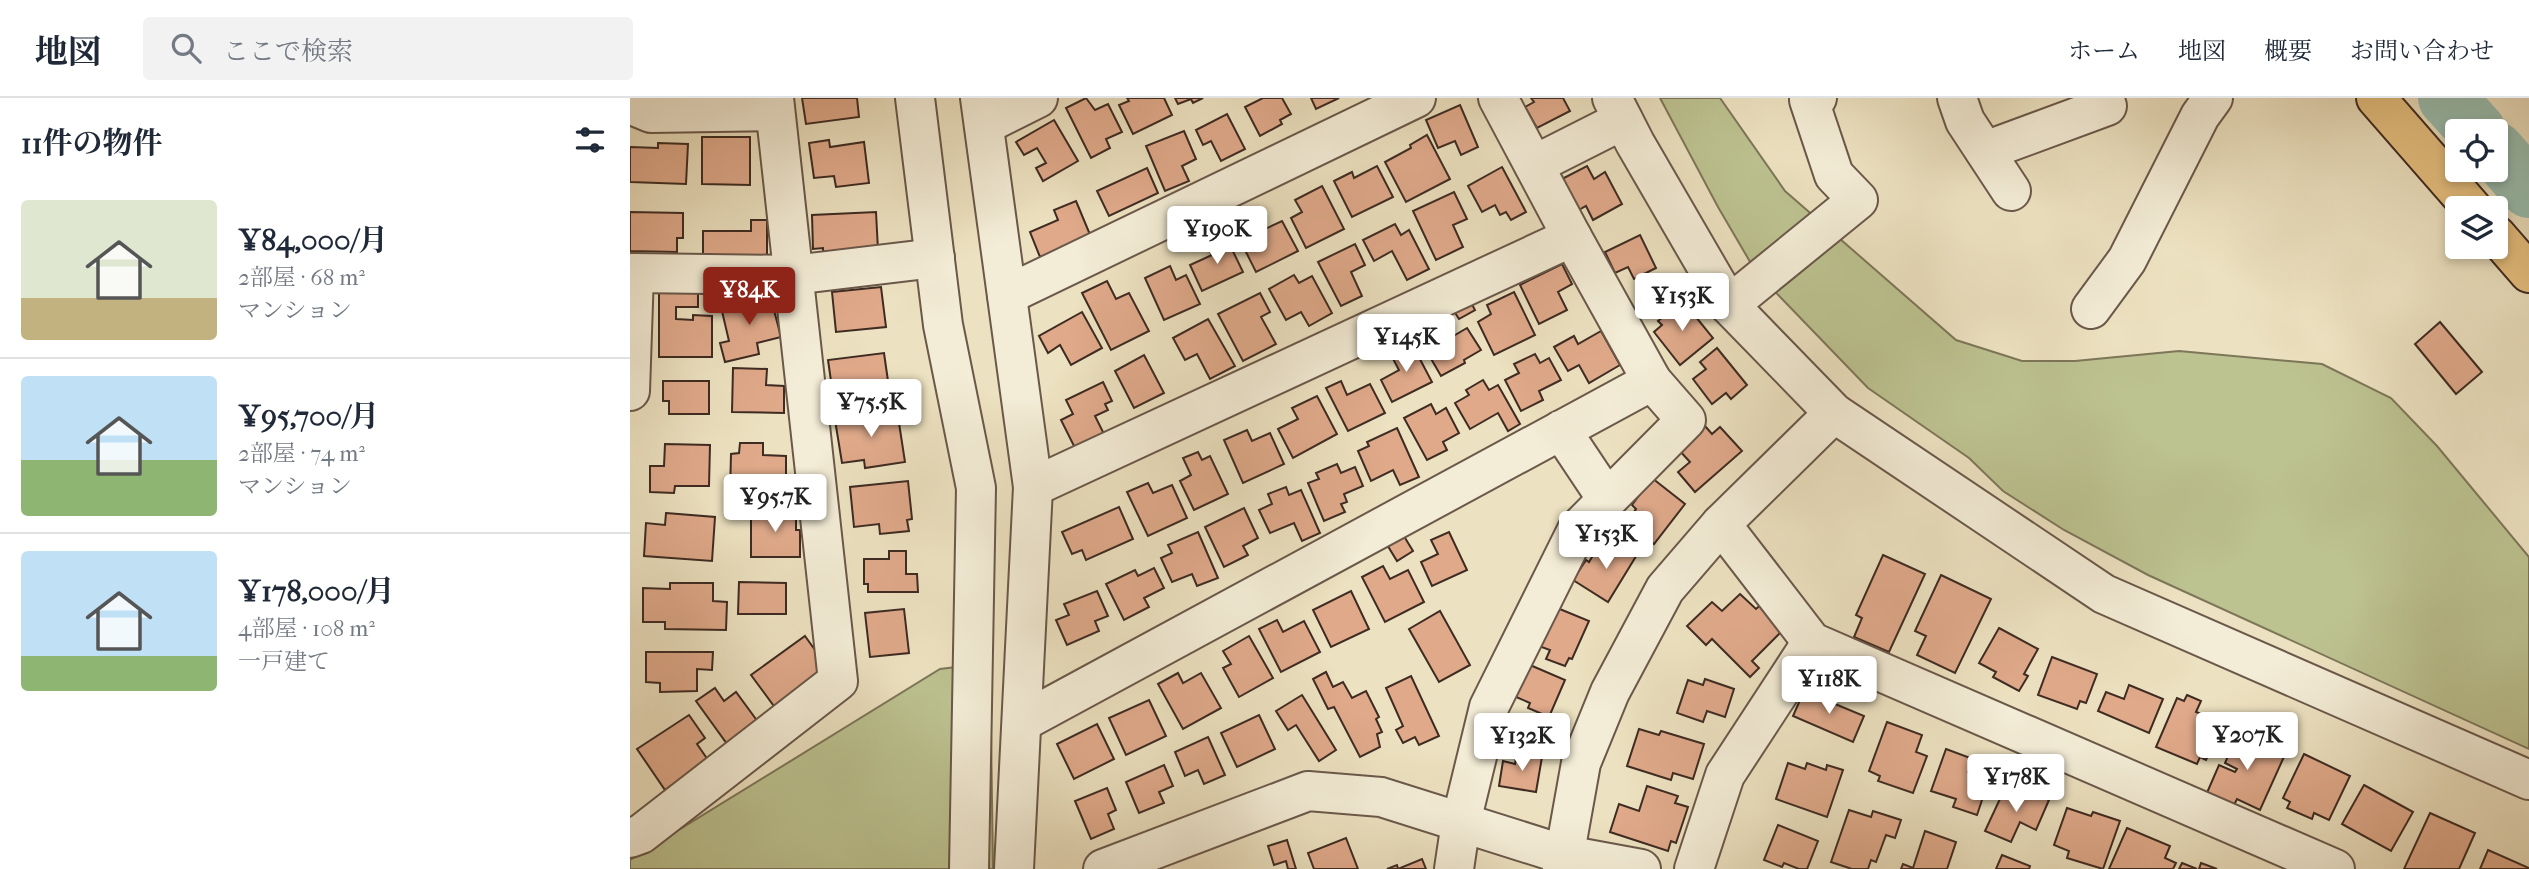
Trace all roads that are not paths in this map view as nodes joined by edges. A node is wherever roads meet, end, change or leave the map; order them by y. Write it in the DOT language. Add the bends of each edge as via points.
graph roads {
  1 [pos="915,98"];
  2 [pos="1038,98"];
  3 [pos="1416,98"];
  4 [pos="1498,98"];
  5 [pos="1817,98"];
  6 [pos="1957,98"];
  7 [pos="2213,98"];
  8 [pos="2376,98"];
  9 [pos="636,104"];
  10 [pos="775,104"];
  11 [pos="2107,106"];
  12 [pos="1617,109"];
  13 [pos="982,112"];
  14 [pos="1985,151"];
  15 [pos="1534,165"];
  16 [pos="2011,191"];
  17 [pos="2462,196"];
  18 [pos="1572,237"];
  19 [pos="2508,249"];
  20 [pos="935,258"];
  21 [pos="632,273"];
  22 [pos="2529,274"];
  23 [pos="793,275"];
  24 [pos="1007,295"];
  25 [pos="1729,305"];
  26 [pos="2091,309"];
  27 [pos="1652,381"];
  28 [pos="630,391"];
  29 [pos="1834,413"];
  30 [pos="1561,430"];
  31 [pos="1033,487"];
  32 [pos="1607,499"];
  33 [pos="1721,524"];
  34 [pos="1812,642"];
  35 [pos="1022,722"];
  36 [pos="2529,780"];
  37 [pos="1461,822"];
  38 [pos="630,838"];
  39 [pos="1563,862"];
  40 [pos="969,869"];
  41 [pos="1014,869"];
  42 [pos="1103,869"];
  43 [pos="1454,869"];
  44 [pos="1641,869"];
  45 [pos="1694,869"];
  46 [pos="2335,869"];
  1 -- 20 [label="street"];
  2 -- 13 [label="street"];
  3 -- 24 [label="street"];
  4 -- 15 [label="street"];
  5 -- 25 [label="street" via="1809,100 1834,175 1858,200"];
  6 -- 14 [label="street" via="1965,121"];
  7 -- 26 [label="street" via="2127,260"];
  8 -- 17 [label="main road"];
  9 -- 10 [label="street" via="651,113"];
  10 -- 23 [label="street"];
  11 -- 14 [label="street"];
  12 -- 15 [label="street"];
  12 -- 25 [label="street"];
  13 -- 24 [label="street"];
  14 -- 16 [label="street"];
  15 -- 18 [label="street"];
  18 -- 27 [label="street"];
  18 -- 31 [label="street"];
  19 -- 22 [label="main road"];
  20 -- 23 [label="street"];
  20 -- 40 [label="street" via="943,325 976,488"];
  21 -- 23 [label="street"];
  21 -- 28 [label="street"];
  23 -- 38 [label="street" via="838,681"];
  24 -- 31 [label="street"];
  25 -- 29 [label="street"];
  27 -- 30 [label="street"];
  27 -- 32 [label="street" via="1686,420"];
  29 -- 33 [label="street"];
  29 -- 36 [label="street" via="2104,594"];
  30 -- 32 [label="street"];
  30 -- 35 [label="street"];
  31 -- 35 [label="street"];
  32 -- 37 [label="street" via="1577,530 1489,707"];
  33 -- 34 [label="street"];
  33 -- 39 [label="street" via="1665,589 1610,692 1581,763"];
  34 -- 45 [label="street" via="1725,775"];
  34 -- 46 [label="street"];
  35 -- 41 [label="street"];
  37 -- 39 [label="street"];
  37 -- 42 [label="street" via="1381,797 1308,791"];
  37 -- 43 [label="street"];
  39 -- 44 [label="street"];
}
